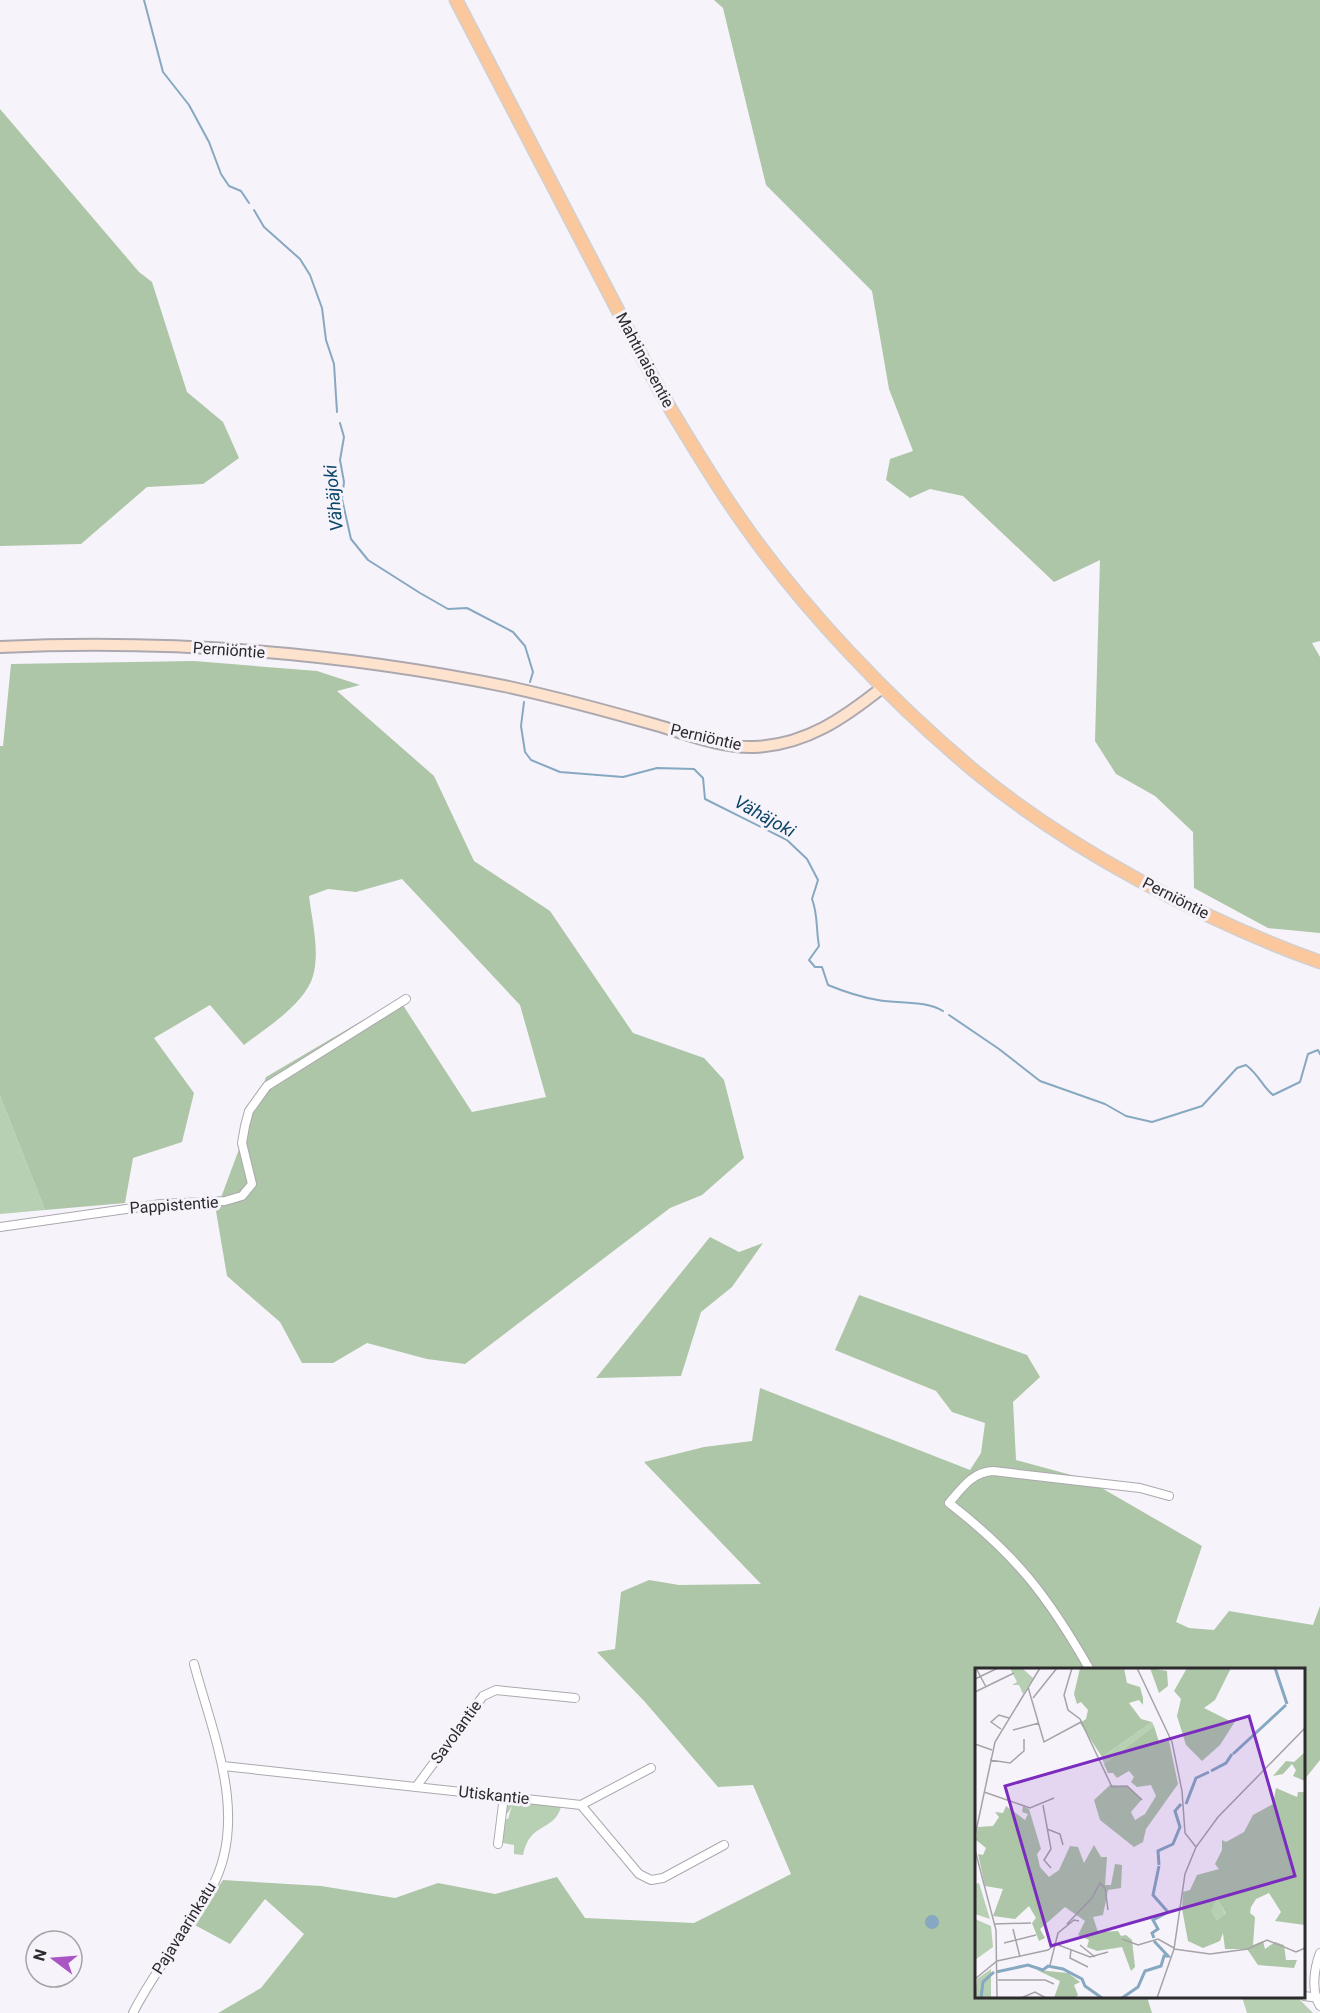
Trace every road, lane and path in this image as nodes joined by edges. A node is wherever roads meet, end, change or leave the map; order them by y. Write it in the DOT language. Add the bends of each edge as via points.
graph roads {
  1 [pos="456,0"];
  2 [pos="0,647"];
  3 [pos="883,687"];
  4 [pos="1320,962"];
  5 [pos="406,999"];
  6 [pos="0,1227"];
  7 [pos="1169,1496"];
  8 [pos="194,1664"];
  9 [pos="1089,1668"];
  10 [pos="575,1698"];
  11 [pos="223,1766"];
  12 [pos="651,1768"];
  13 [pos="417,1786"];
  14 [pos="504,1796"];
  15 [pos="581,1805"];
  16 [pos="498,1844"];
  17 [pos="724,1845"];
  18 [pos="1320,1953"];
  19 [pos="1318,1998"];
  20 [pos="1320,2006"];
  21 [pos="133,2013"];
  1 -- 3 [label="main road, Mahtinaisentie" via="697,454 796,591"];
  2 -- 3 [label="main road, Perniöntie" via="205,647 363,662 511,688 702,738 752,747 813,735 845,717"];
  3 -- 4 [label="main road, Perniöntie" via="973,770 1062,834 1228,924"];
  5 -- 6 [label="street, Pappistentie" via="267,1086 249,1111 244,1126 242,1143 252,1184 242,1196"];
  7 -- 9 [label="street" via="1140,1488 982,1471 949,1503 1016,1561 1045,1596"];
  8 -- 11 [label="street, Pajavaarinkatu"];
  10 -- 13 [label="street, Savolantie" via="496,1690 483,1696"];
  11 -- 13 [label="street, Utiskantie"];
  11 -- 21 [label="street, Pajavaarinkatu" via="227,1828 220,1869"];
  12 -- 15 [label="street"];
  13 -- 14 [label="street, Utiskantie"];
  14 -- 15 [label="street, Utiskantie"];
  14 -- 16 [label="street"];
  15 -- 17 [label="street" via="639,1874 651,1880 663,1878"];
  18 -- 19 [label="street" via="1315,1969"];
  19 -- 20 [label="street"];
}
